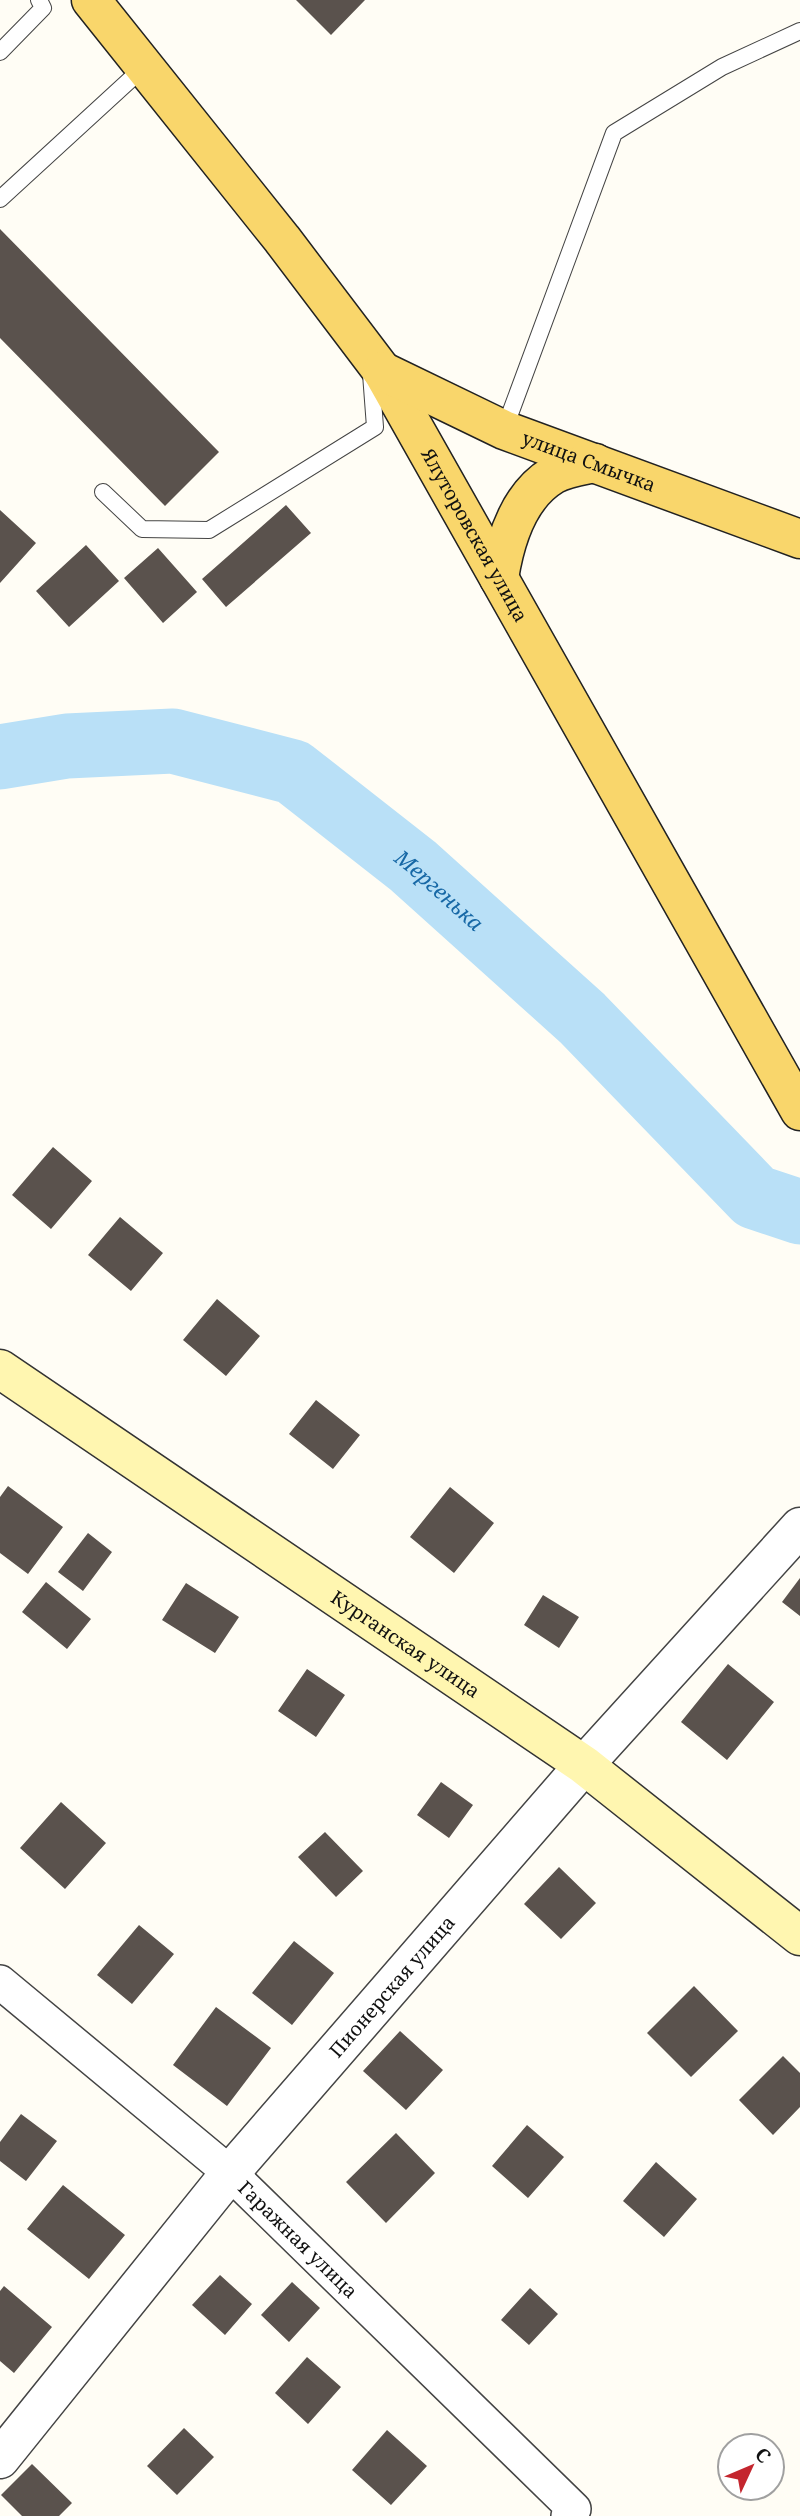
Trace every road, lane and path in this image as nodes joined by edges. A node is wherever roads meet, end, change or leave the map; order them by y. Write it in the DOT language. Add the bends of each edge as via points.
graph roads {
  1 [pos="39,0"];
  2 [pos="90,0"];
  3 [pos="800,30"];
  4 [pos="0,52"];
  5 [pos="144,67"];
  6 [pos="0,199"];
  7 [pos="376,363"];
  8 [pos="504,430"];
  9 [pos="595,463"];
  10 [pos="103,492"];
  11 [pos="800,539"];
  12 [pos="499,578"];
  13 [pos="800,1111"];
  14 [pos="0,1369"];
  15 [pos="800,1527"];
  16 [pos="584,1765"];
  17 [pos="800,1936"];
  18 [pos="0,1982"];
  19 [pos="230,2173"];
  20 [pos="0,2459"];
  21 [pos="568,2516"];
  1 -- 4 [label="lane" via="43,8"];
  2 -- 5 [label="main road, Ялуторовская улица"];
  3 -- 8 [label="lane" via="722,67 614,133"];
  5 -- 6 [label="lane"];
  5 -- 7 [label="main road, Ялуторовская улица"];
  7 -- 8 [label="main road, улица Смычка"];
  7 -- 10 [label="lane" via="375,427 208,530 142,529"];
  7 -- 12 [label="main road, Ялуторовская улица"];
  8 -- 9 [label="main road, улица Смычка"];
  9 -- 11 [label="main road, улица Смычка"];
  9 -- 12 [label="main road" via="554,474 535,488 517,514"];
  12 -- 13 [label="main road, Ялуторовская улица"];
  14 -- 16 [label="main road, Курганская улица"];
  15 -- 16 [label="street, Пионерская улица"];
  16 -- 17 [label="main road, Курганская улица"];
  16 -- 19 [label="street, Пионерская улица"];
  18 -- 19 [label="street, Гаражная улица"];
  19 -- 20 [label="street, Пионерская улица"];
  19 -- 21 [label="street, Гаражная улица" via="574,2509"];
}
